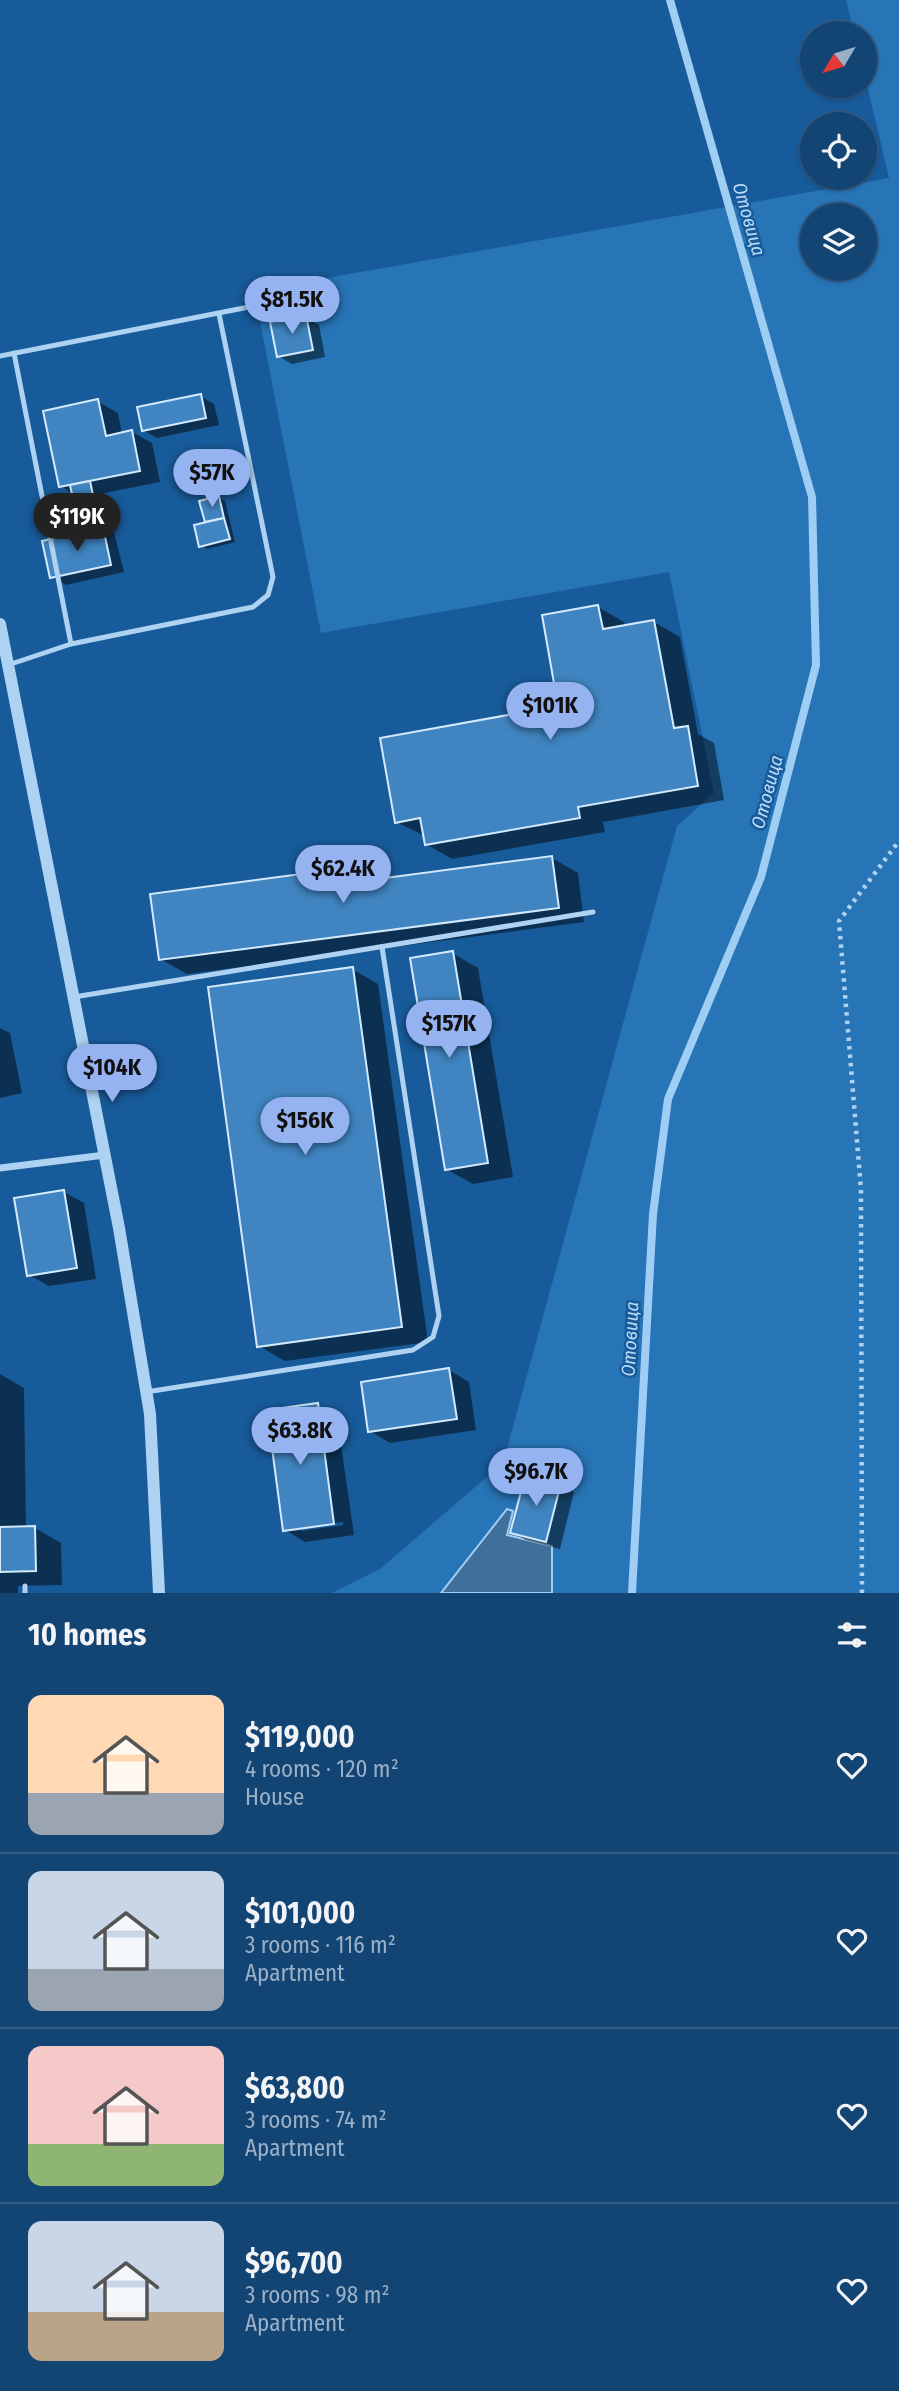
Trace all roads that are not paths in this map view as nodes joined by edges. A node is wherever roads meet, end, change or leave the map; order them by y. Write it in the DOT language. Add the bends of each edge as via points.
graph roads {
  1 [pos="254,306"];
  2 [pos="219,314"];
  3 [pos="14,353"];
  4 [pos="0,356"];
  5 [pos="0,624"];
  6 [pos="71,644"];
  7 [pos="8,665"];
  8 [pos="593,912"];
  9 [pos="382,947"];
  10 [pos="74,997"];
  11 [pos="105,1155"];
  12 [pos="0,1168"];
  13 [pos="146,1392"];
  14 [pos="159,1593"];
  1 -- 2 [label="lane"];
  2 -- 3 [label="lane"];
  2 -- 6 [label="lane" via="273,577 268,595 253,607"];
  3 -- 4 [label="lane"];
  3 -- 6 [label="lane"];
  5 -- 7 [label="street"];
  6 -- 7 [label="lane"];
  7 -- 10 [label="street"];
  8 -- 9 [label="lane"];
  9 -- 10 [label="lane"];
  9 -- 13 [label="lane" via="439,1316 433,1337 413,1350"];
  10 -- 11 [label="street"];
  11 -- 12 [label="street"];
  11 -- 13 [label="street"];
  13 -- 14 [label="street"];
}
